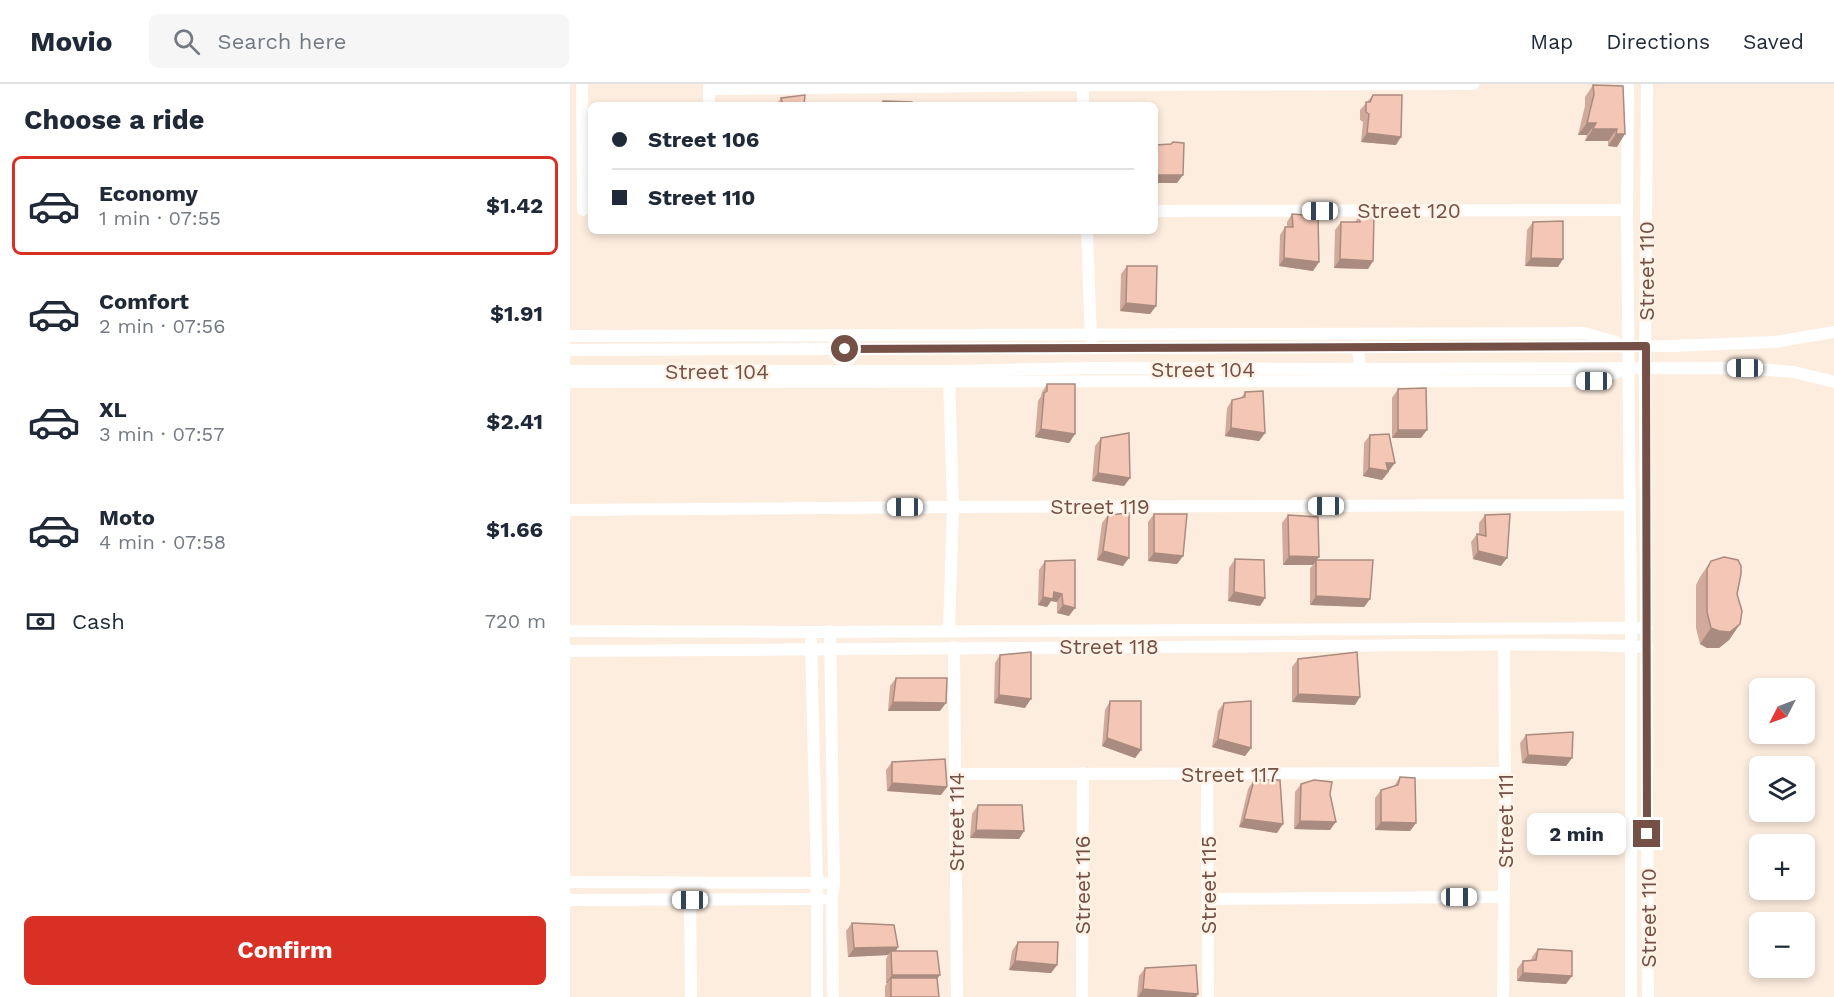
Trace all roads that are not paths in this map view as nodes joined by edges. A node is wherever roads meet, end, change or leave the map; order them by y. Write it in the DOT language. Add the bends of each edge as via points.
graph roads {
  1 [pos="582,84"];
  2 [pos="1473,84"];
  3 [pos="1628,84"];
  4 [pos="1647,84"];
  5 [pos="1083,85"];
  6 [pos="709,86"];
  7 [pos="709,102"];
  8 [pos="1083,102"];
  9 [pos="581,210"];
  10 [pos="1627,210"];
  11 [pos="1158,211"];
  12 [pos="1087,234"];
  13 [pos="1834,332"];
  14 [pos="928,335"];
  15 [pos="570,336"];
  16 [pos="1500,339"];
  17 [pos="1091,341"];
  18 [pos="1359,346"];
  19 [pos="1628,346"];
  20 [pos="1646,346"];
  21 [pos="782,349"];
  22 [pos="928,349"];
  23 [pos="570,350"];
  24 [pos="1629,368"];
  25 [pos="1645,368"];
  26 [pos="1221,369"];
  27 [pos="1360,369"];
  28 [pos="570,371"];
  29 [pos="783,371"];
  30 [pos="1495,375"];
  31 [pos="617,377"];
  32 [pos="949,377"];
  33 [pos="570,382"];
  34 [pos="1220,382"];
  35 [pos="1834,382"];
  36 [pos="1630,505"];
  37 [pos="953,507"];
  38 [pos="570,510"];
  39 [pos="1630,627"];
  40 [pos="1647,628"];
  41 [pos="949,630"];
  42 [pos="570,631"];
  43 [pos="830,631"];
  44 [pos="811,632"];
  45 [pos="1504,645"];
  46 [pos="1630,646"];
  47 [pos="954,647"];
  48 [pos="1647,647"];
  49 [pos="811,650"];
  50 [pos="830,650"];
  51 [pos="570,651"];
  52 [pos="1505,772"];
  53 [pos="1083,773"];
  54 [pos="955,774"];
  55 [pos="1207,774"];
  56 [pos="570,882"];
  57 [pos="834,883"];
  58 [pos="817,884"];
  59 [pos="1504,897"];
  60 [pos="816,899"];
  61 [pos="832,899"];
  62 [pos="1209,899"];
  63 [pos="570,900"];
  64 [pos="690,900"];
  65 [pos="691,997"];
  66 [pos="817,997"];
  67 [pos="833,997"];
  68 [pos="957,997"];
  69 [pos="1082,997"];
  70 [pos="1208,997"];
  71 [pos="1503,997"];
  72 [pos="1631,997"];
  73 [pos="1648,997"];
  1 -- 9 [label="street"];
  2 -- 5 [label="street"];
  3 -- 10 [label="street, Street 110"];
  4 -- 20 [label="street, Street 110"];
  5 -- 6 [label="street"];
  5 -- 8 [label="street"];
  6 -- 7 [label="street"];
  10 -- 11 [label="street, Street 120"];
  10 -- 19 [label="street, Street 110"];
  12 -- 17 [label="street"];
  13 -- 20 [label="street" via="1775,342"];
  14 -- 15 [label="street"];
  14 -- 17 [label="street"];
  14 -- 22 [label="street"];
  16 -- 17 [label="street"];
  16 -- 18 [label="street"];
  16 -- 19 [label="street"];
  17 -- 18 [label="street"];
  17 -- 22 [label="street"];
  18 -- 27 [label="street"];
  19 -- 20 [label="street"];
  19 -- 24 [label="street, Street 110"];
  20 -- 25 [label="street, Street 110"];
  21 -- 22 [label="street"];
  21 -- 23 [label="street"];
  21 -- 29 [label="street"];
  24 -- 25 [label="street, Street 104"];
  24 -- 30 [label="street, Street 104"];
  24 -- 36 [label="street, Street 110"];
  25 -- 35 [label="street, Street 104" via="1745,368 1794,372"];
  25 -- 40 [label="street, Street 110"];
  26 -- 27 [label="street, Street 104"];
  26 -- 32 [label="street, Street 104" via="1093,368"];
  26 -- 34 [label="street"];
  27 -- 30 [label="street, Street 104"];
  28 -- 31 [label="street, Street 104"];
  29 -- 31 [label="street, Street 104"];
  29 -- 32 [label="street, Street 104"];
  30 -- 34 [label="street"];
  31 -- 32 [label="street"];
  31 -- 33 [label="street"];
  32 -- 34 [label="street"];
  32 -- 37 [label="street"];
  36 -- 37 [label="street, Street 119"];
  36 -- 39 [label="street, Street 110"];
  37 -- 38 [label="street, Street 119"];
  37 -- 41 [label="street"];
  39 -- 40 [label="street"];
  39 -- 41 [label="street"];
  39 -- 46 [label="street, Street 110"];
  40 -- 48 [label="street, Street 110"];
  41 -- 43 [label="street"];
  42 -- 44 [label="street"];
  43 -- 44 [label="street"];
  43 -- 50 [label="street"];
  44 -- 49 [label="street"];
  45 -- 46 [label="street, Street 118"];
  45 -- 47 [label="street, Street 118"];
  45 -- 52 [label="street, Street 111"];
  46 -- 48 [label="street, Street 118"];
  46 -- 72 [label="street, Street 110"];
  47 -- 50 [label="street, Street 118"];
  47 -- 54 [label="street, Street 114"];
  48 -- 73 [label="street, Street 110"];
  49 -- 50 [label="street, Street 118"];
  49 -- 51 [label="street, Street 118"];
  49 -- 58 [label="street"];
  50 -- 57 [label="street"];
  52 -- 55 [label="street, Street 117"];
  52 -- 59 [label="street, Street 111"];
  53 -- 54 [label="street, Street 117"];
  53 -- 55 [label="street, Street 117"];
  53 -- 69 [label="street, Street 116"];
  54 -- 68 [label="street, Street 114"];
  55 -- 62 [label="street, Street 115"];
  56 -- 58 [label="street"];
  57 -- 58 [label="street"];
  57 -- 61 [label="street"];
  58 -- 60 [label="street"];
  59 -- 62 [label="street"];
  59 -- 71 [label="street, Street 111"];
  60 -- 61 [label="street"];
  60 -- 64 [label="street"];
  60 -- 66 [label="street"];
  61 -- 67 [label="street"];
  62 -- 70 [label="street, Street 115"];
  63 -- 64 [label="street"];
  64 -- 65 [label="street"];
}
